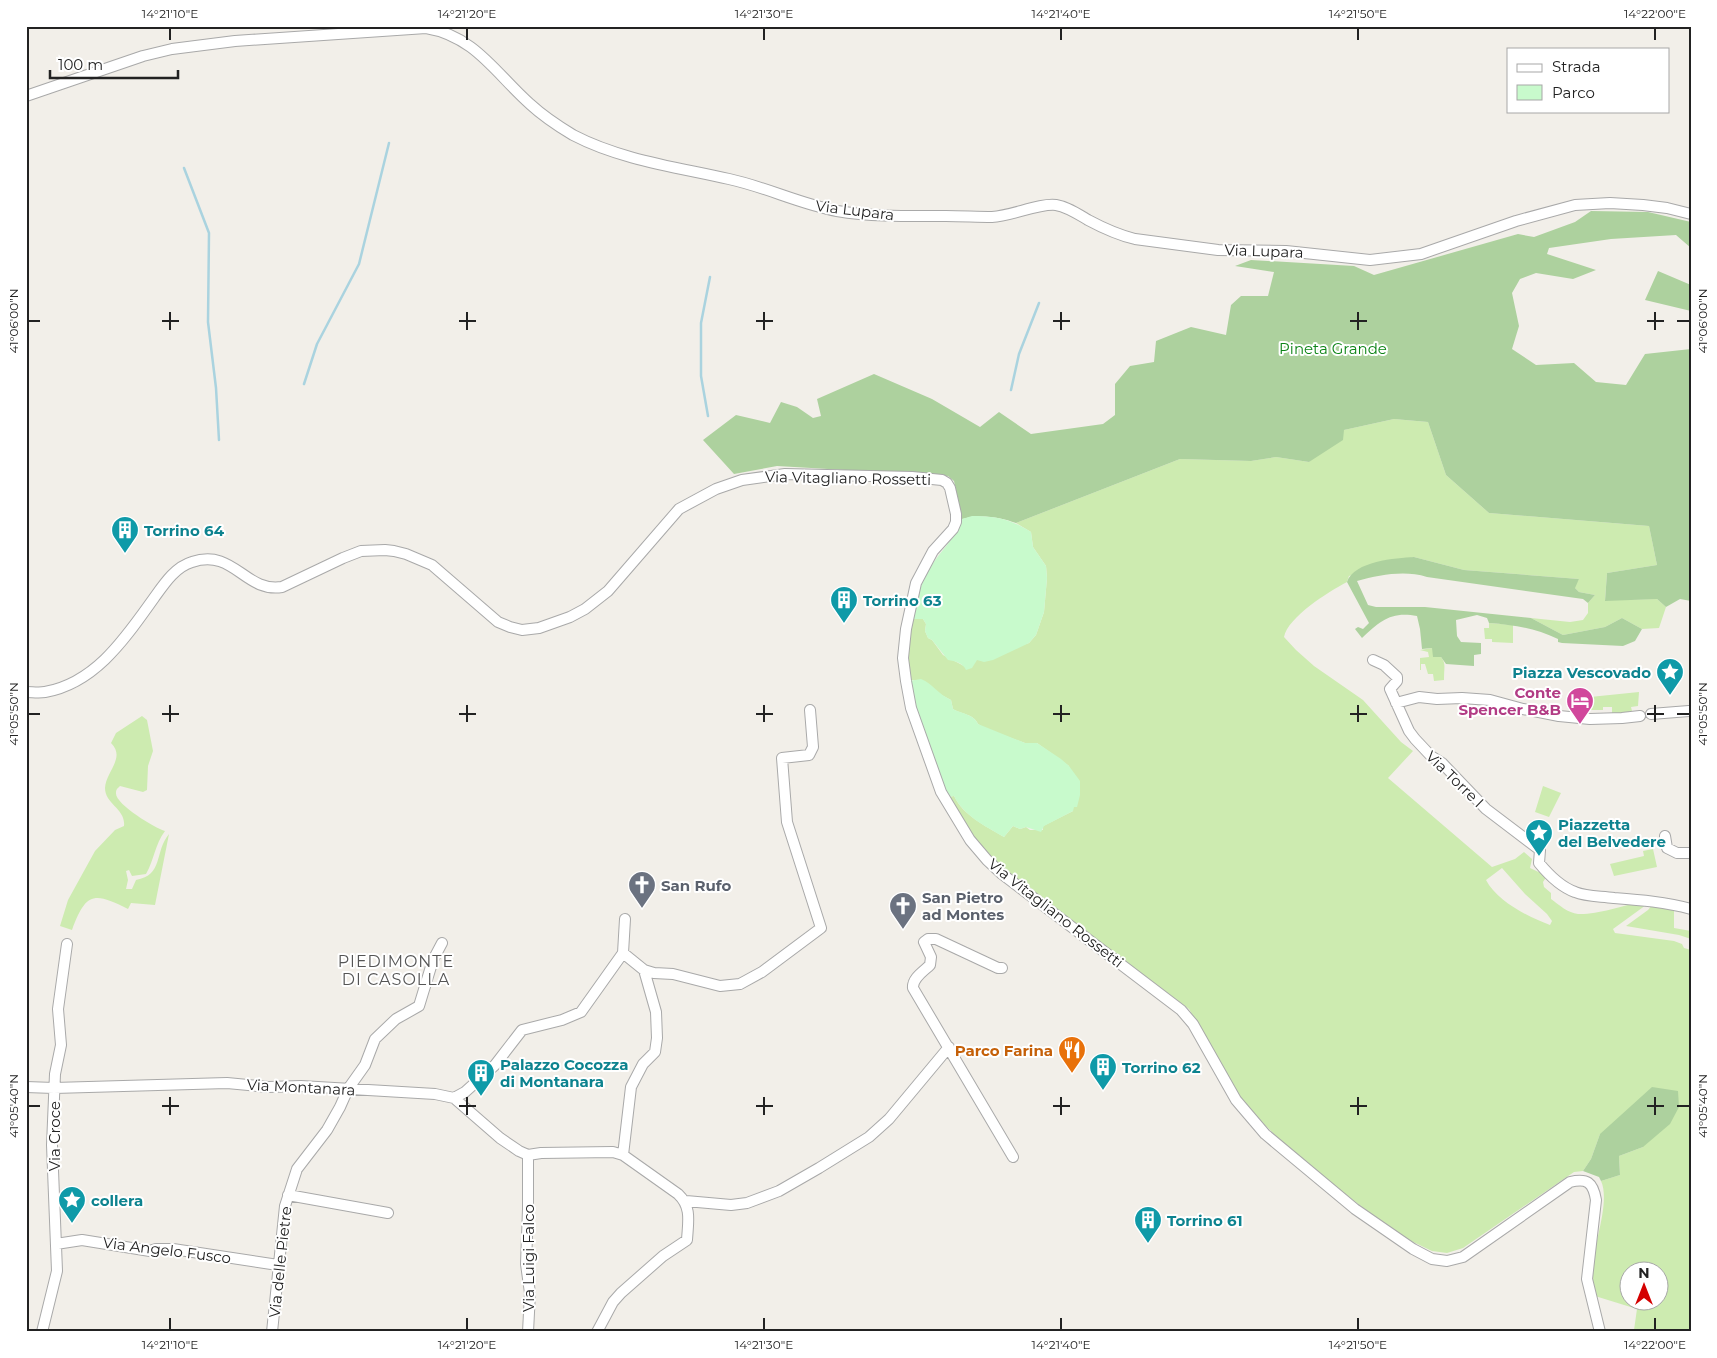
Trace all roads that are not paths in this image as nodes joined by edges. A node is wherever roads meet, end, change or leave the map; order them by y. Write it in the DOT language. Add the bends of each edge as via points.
graph roads {
  1 [pos="26,96"];
  2 [pos="1691,214"];
  3 [pos="1373,660"];
  4 [pos="26,692"];
  5 [pos="1396,703"];
  6 [pos="810,710"];
  7 [pos="1689,711"];
  8 [pos="1651,714"];
  9 [pos="1640,716"];
  10 [pos="1665,836"];
  11 [pos="1691,853"];
  12 [pos="1691,910"];
  13 [pos="625,919"];
  14 [pos="442,943"];
  15 [pos="67,944"];
  16 [pos="623,953"];
  17 [pos="1002,968"];
  18 [pos="644,970"];
  19 [pos="949,1047"];
  20 [pos="26,1087"];
  21 [pos="54,1088"];
  22 [pos="348,1089"];
  23 [pos="454,1098"];
  24 [pos="528,1155"];
  25 [pos="622,1155"];
  26 [pos="1013,1157"];
  27 [pos="288,1195"];
  28 [pos="686,1201"];
  29 [pos="388,1213"];
  30 [pos="56,1244"];
  31 [pos="278,1265"];
  32 [pos="42,1332"];
  33 [pos="272,1332"];
  34 [pos="528,1332"];
  35 [pos="597,1332"];
  36 [pos="1600,1332"];
  1 -- 2 [label="street, Via Lupara" via="142,56 172,49 235,41 426,28 448,34 472,48 553,123 598,147 739,181 838,211 895,216 992,217 1054,205 1135,239 1218,250 1370,260 1421,254 1516,221 1575,205 1642,205"];
  3 -- 5 [label="street" via="1397,677 1390,688"];
  4 -- 36 [label="street, Via Vitagliano Rossetti" via="45,692 74,683 97,667 126,637 177,570 204,559 225,562 257,584 273,588 282,587 361,551 394,551 432,565 498,622 531,630 570,617 594,602 608,591 679,509 731,483 785,474 942,480 950,488 956,522 933,551 916,584 903,658 911,708 941,792 970,840 1002,874 1181,1010 1193,1024 1236,1100 1266,1134 1355,1209 1413,1249 1432,1259 1447,1261 1463,1257 1570,1182 1591,1184 1596,1200 1587,1279"];
  5 -- 9 [label="street" via="1422,696 1462,698 1490,700 1523,709 1590,719"];
  5 -- 12 [label="street, Via Torre I" via="1410,731 1431,756 1442,763 1486,809 1540,850 1539,863 1567,888 1577,893 1659,902"];
  6 -- 18 [label="street" via="813,747 809,755 782,758 786,822 820,928 762,972 740,984 720,986"];
  7 -- 8 [label="street"];
  10 -- 11 [label="street" via="1671,851"];
  13 -- 16 [label="street"];
  14 -- 22 [label="street, Via delle Pietre" via="433,960 420,1006 396,1019 375,1039 365,1066"];
  15 -- 21 [label="street, Via Croce" via="58,1009 61,1044"];
  16 -- 18 [label="street"];
  16 -- 23 [label="street" via="581,1012 522,1030 495,1065"];
  17 -- 19 [label="street" via="936,939 924,942 932,961 912,984"];
  18 -- 25 [label="street" via="656,1012 658,1038 655,1052 642,1064 631,1087"];
  19 -- 26 [label="street"];
  19 -- 28 [label="street" via="869,1137 779,1191 747,1203 731,1205"];
  20 -- 21 [label="street, Via Montanara"];
  21 -- 22 [label="street, Via Montanara" via="227,1083"];
  21 -- 30 [label="street, Via Croce" via="52,1145"];
  22 -- 23 [label="street, Via Montanara"];
  22 -- 27 [label="street, Via delle Pietre" via="327,1130 298,1169"];
  23 -- 24 [label="street" via="500,1138"];
  24 -- 25 [label="street" via="613,1152"];
  24 -- 34 [label="street, Via Luigi Falco"];
  25 -- 28 [label="street"];
  27 -- 29 [label="street"];
  27 -- 31 [label="street, Via delle Pietre"];
  28 -- 35 [label="street" via="689,1212 687,1240 663,1256 621,1293"];
  30 -- 31 [label="street, Via Angelo Fusco" via="82,1240 150,1252 173,1249"];
  30 -- 32 [label="street, Via Croce" via="57,1270"];
  31 -- 33 [label="street, Via delle Pietre"];
}
